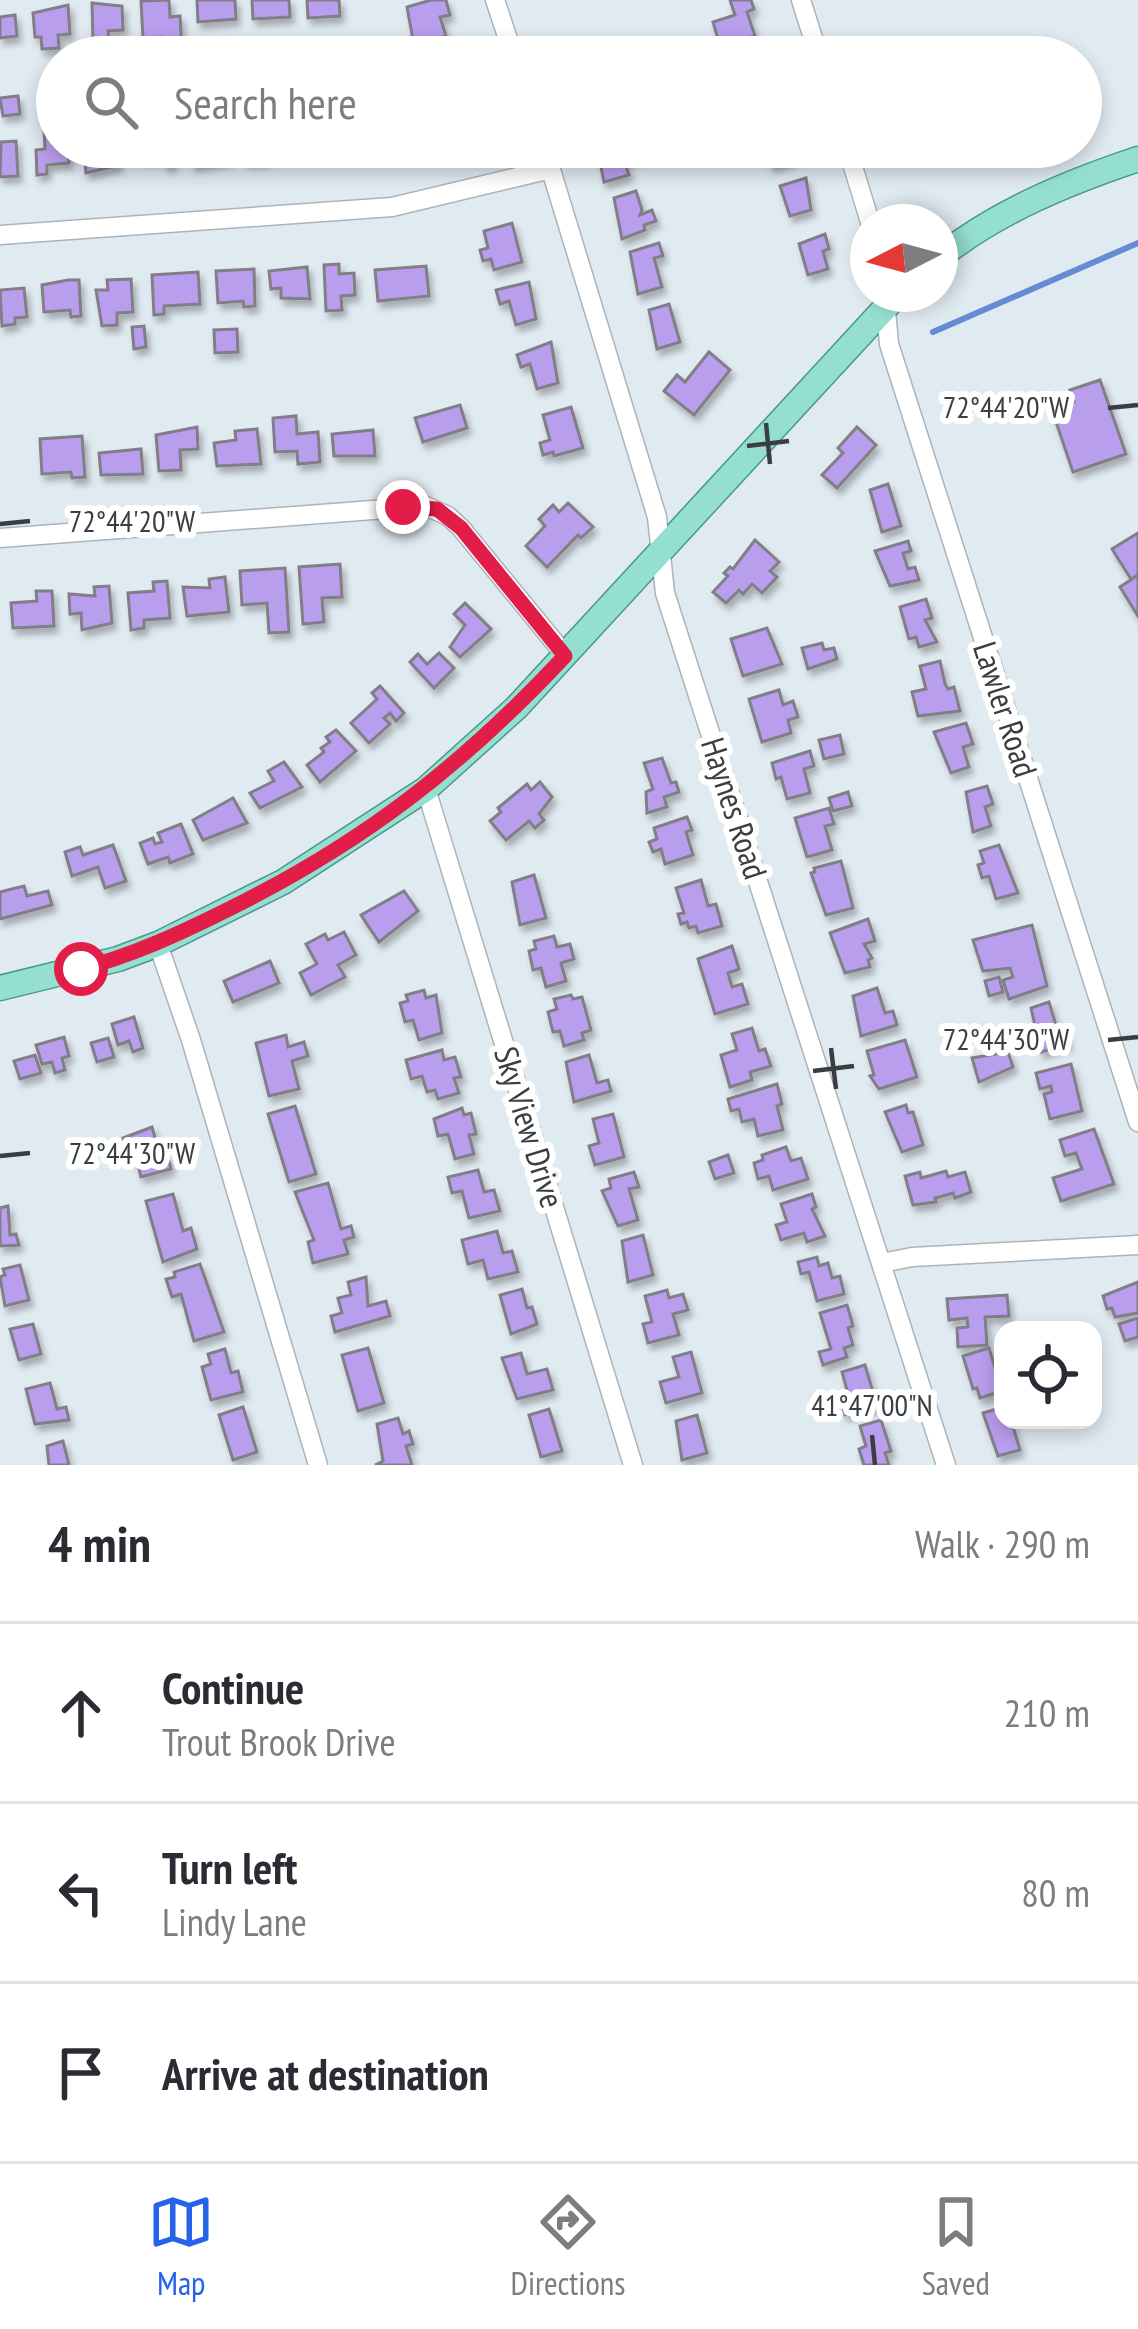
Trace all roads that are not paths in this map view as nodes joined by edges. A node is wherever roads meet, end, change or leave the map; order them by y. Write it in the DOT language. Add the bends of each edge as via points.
graph roads {
  1 [pos="496,0"];
  2 [pos="801,0"];
  3 [pos="507,36"];
  4 [pos="812,36"];
  5 [pos="1138,159"];
  6 [pos="853,168"];
  7 [pos="551,169"];
  8 [pos="864,204"];
  9 [pos="0,235"];
  10 [pos="958,244"];
  11 [pos="876,312"];
  12 [pos="889,312"];
  13 [pos="0,538"];
  14 [pos="660,551"];
  15 [pos="565,656"];
  16 [pos="426,789"];
  17 [pos="158,944"];
  18 [pos="0,988"];
  19 [pos="1138,1122"];
  20 [pos="1138,1245"];
  21 [pos="881,1263"];
  22 [pos="318,1465"];
  23 [pos="633,1465"];
  24 [pos="946,1465"];
  1 -- 3 [label="street"];
  2 -- 4 [label="street"];
  5 -- 10 [label="main road" via="1078,179"];
  6 -- 8 [label="street"];
  7 -- 9 [label="street" via="392,207"];
  7 -- 14 [label="street, Haynes Road" via="657,517"];
  11 -- 14 [label="main road"];
  12 -- 19 [label="street, Lawler Road" via="889,344"];
  13 -- 15 [label="street" via="426,506 461,528"];
  14 -- 15 [label="main road"];
  14 -- 21 [label="street, Haynes Road" via="665,593"];
  15 -- 16 [label="main road"];
  16 -- 17 [label="main road" via="283,883"];
  16 -- 23 [label="street, Sky View Drive"];
  17 -- 18 [label="main road"];
  17 -- 22 [label="street"];
  20 -- 21 [label="street"];
  21 -- 24 [label="street, Haynes Road"];
}
